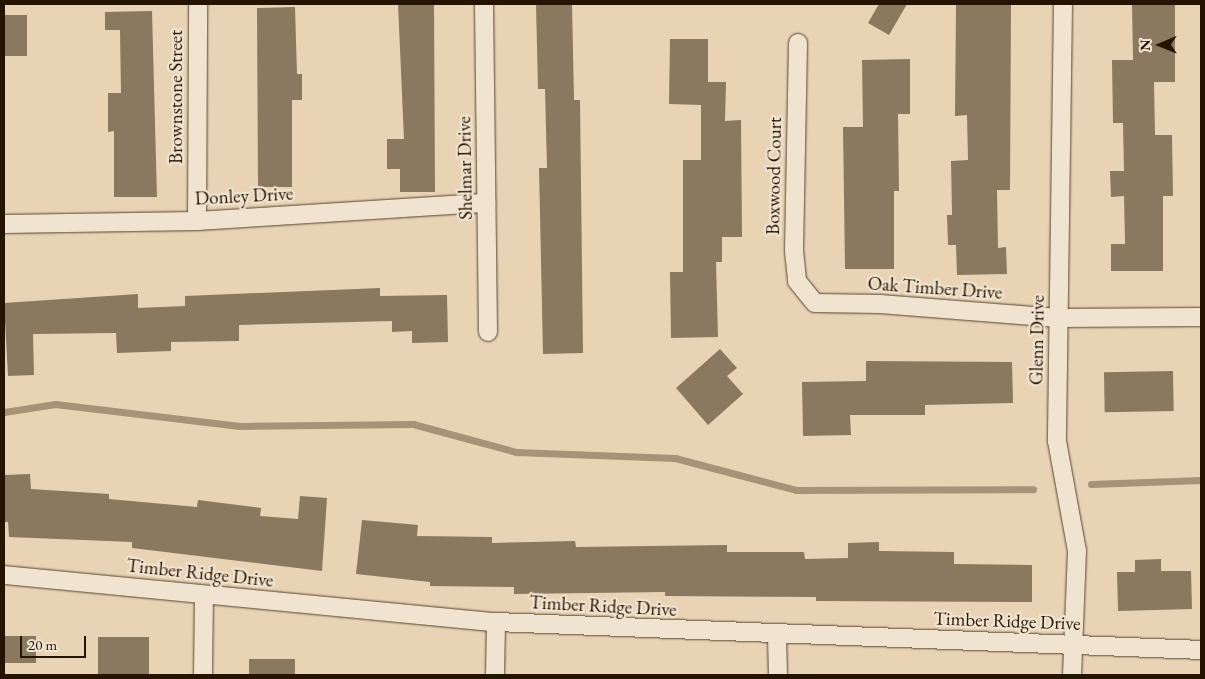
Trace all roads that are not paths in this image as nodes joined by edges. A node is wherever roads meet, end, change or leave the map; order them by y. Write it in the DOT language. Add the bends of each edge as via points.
graph roads {
  1 [pos="198,4"];
  2 [pos="484,4"];
  3 [pos="1063,4"];
  4 [pos="798,43"];
  5 [pos="486,203"];
  6 [pos="197,221"];
  7 [pos="4,224"];
  8 [pos="815,303"];
  9 [pos="1201,317"];
  10 [pos="1058,318"];
  11 [pos="488,332"];
  12 [pos="4,575"];
  13 [pos="204,595"];
  14 [pos="496,622"];
  15 [pos="777,635"];
  16 [pos="1073,644"];
  17 [pos="1201,650"];
  18 [pos="203,675"];
  19 [pos="495,675"];
  20 [pos="778,675"];
  21 [pos="1072,675"];
  1 -- 6 [label="street, Brownstone Street"];
  2 -- 5 [label="street, Shelmar Drive"];
  3 -- 10 [label="street, Glenn Drive"];
  4 -- 8 [label="street, Boxwood Court" via="794,250 797,281"];
  5 -- 6 [label="street, Donley Drive"];
  5 -- 11 [label="street, Shelmar Drive"];
  6 -- 7 [label="street, Donley Drive"];
  8 -- 10 [label="street, Oak Timber Drive" via="880,304"];
  9 -- 10 [label="street, Oak Timber Drive"];
  10 -- 16 [label="street, Glenn Drive" via="1057,441 1077,551"];
  12 -- 13 [label="street, Timber Ridge Drive"];
  13 -- 14 [label="street, Timber Ridge Drive"];
  13 -- 18 [label="street"];
  14 -- 15 [label="street, Timber Ridge Drive"];
  14 -- 19 [label="street"];
  15 -- 16 [label="street, Timber Ridge Drive"];
  15 -- 20 [label="street"];
  16 -- 17 [label="street, Timber Ridge Drive"];
  16 -- 21 [label="street, Glenn Drive"];
}
